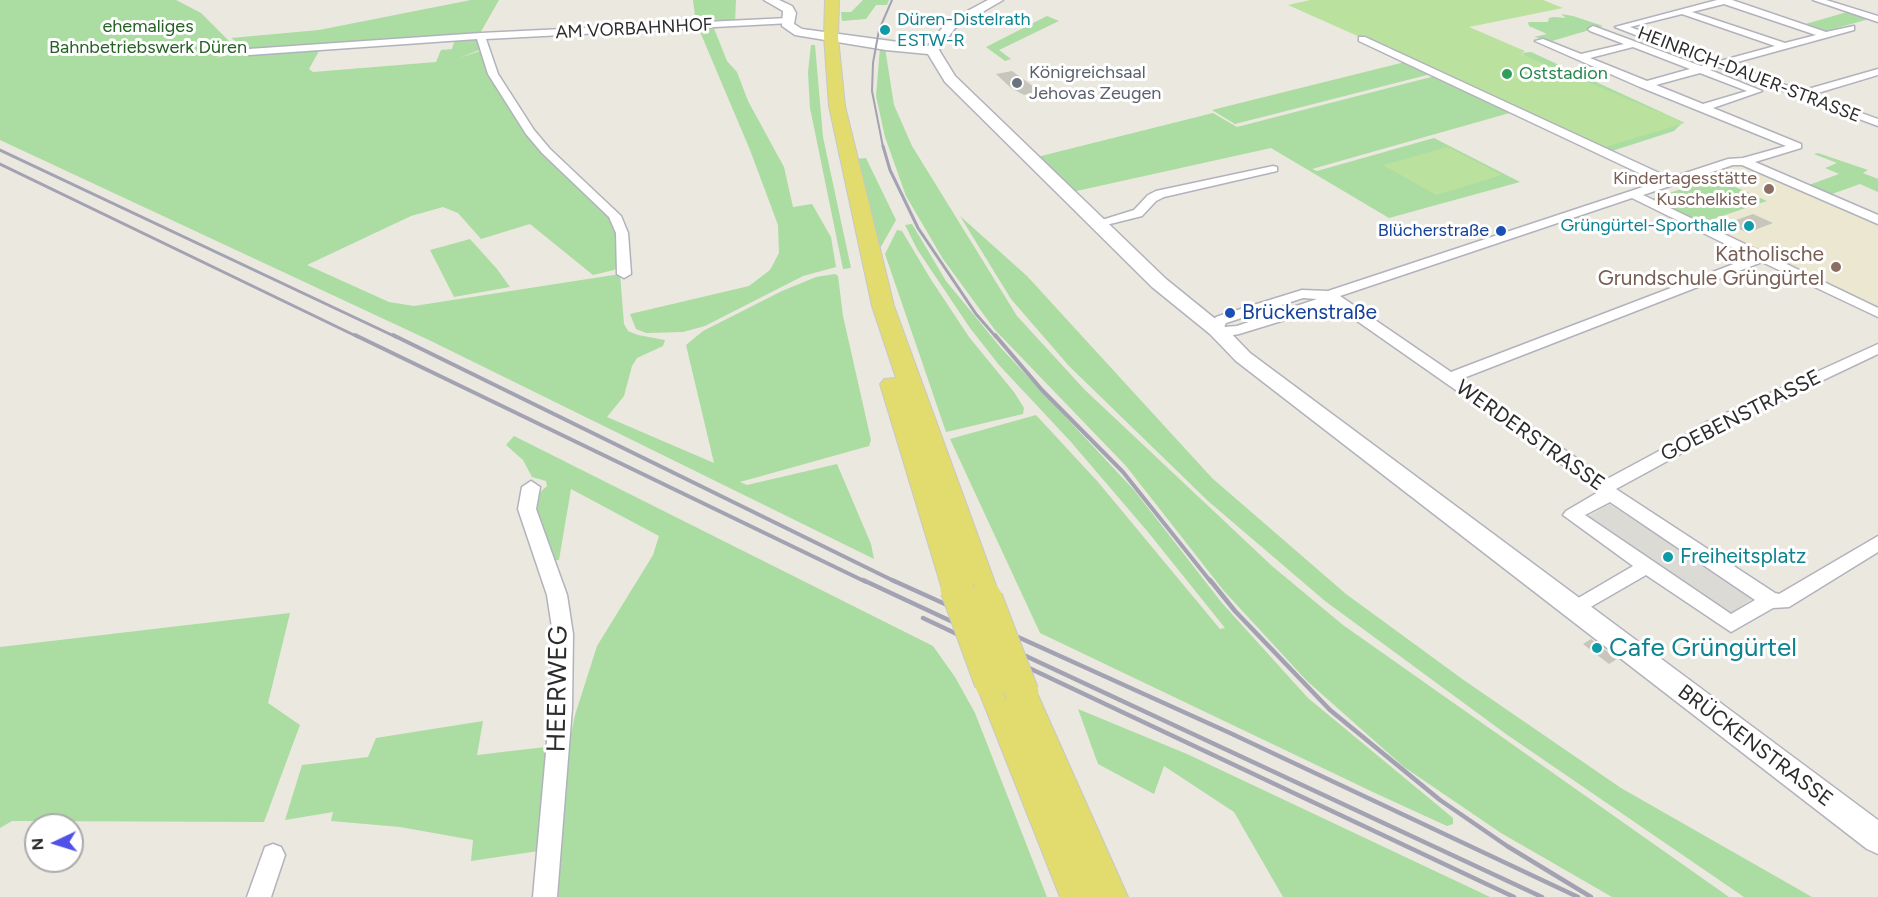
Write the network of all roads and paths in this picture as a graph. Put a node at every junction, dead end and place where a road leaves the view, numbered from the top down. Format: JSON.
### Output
{"nodes":[{"id":1,"x":770,"y":0,"type":"edge"},
{"id":2,"x":820,"y":0,"type":"edge"},
{"id":3,"x":832,"y":0,"type":"edge"},
{"id":4,"x":997,"y":0,"type":"edge"},
{"id":5,"x":1817,"y":0,"type":"edge"},
{"id":6,"x":1726,"y":1,"type":"edge"},
{"id":7,"x":1681,"y":11,"type":"junction"},
{"id":8,"x":1878,"y":19,"type":"edge"},
{"id":9,"x":788,"y":21,"type":"junction"},
{"id":10,"x":1593,"y":28,"type":"dead end"},
{"id":11,"x":1851,"y":28,"type":"dead end"},
{"id":12,"x":1826,"y":34,"type":"junction"},
{"id":13,"x":480,"y":36,"type":"junction"},
{"id":14,"x":826,"y":36,"type":"junction"},
{"id":15,"x":1362,"y":39,"type":"dead end"},
{"id":16,"x":1540,"y":41,"type":"dead end"},
{"id":17,"x":1634,"y":44,"type":"junction"},
{"id":18,"x":1784,"y":46,"type":"junction"},
{"id":19,"x":932,"y":50,"type":"junction"},
{"id":20,"x":249,"y":52,"type":"dead end"},
{"id":21,"x":1583,"y":57,"type":"junction"},
{"id":22,"x":1720,"y":64,"type":"junction"},
{"id":23,"x":1700,"y":69,"type":"junction"},
{"id":24,"x":1878,"y":72,"type":"edge"},
{"id":25,"x":1644,"y":85,"type":"junction"},
{"id":26,"x":1803,"y":94,"type":"junction"},
{"id":27,"x":1701,"y":108,"type":"junction"},
{"id":28,"x":1878,"y":123,"type":"edge"},
{"id":29,"x":1741,"y":162,"type":"junction"},
{"id":30,"x":1273,"y":169,"type":"dead end"},
{"id":31,"x":1669,"y":182,"type":"junction"},
{"id":32,"x":1632,"y":194,"type":"junction"},
{"id":33,"x":1875,"y":216,"type":"edge"},
{"id":34,"x":1098,"y":223,"type":"junction"},
{"id":35,"x":1763,"y":257,"type":"junction"},
{"id":36,"x":624,"y":274,"type":"dead end"},
{"id":37,"x":1329,"y":295,"type":"junction"},
{"id":38,"x":1878,"y":313,"type":"edge"},
{"id":39,"x":1217,"y":330,"type":"junction"},
{"id":40,"x":1878,"y":348,"type":"edge"},
{"id":41,"x":1448,"y":379,"type":"junction"},
{"id":42,"x":531,"y":487,"type":"dead end"},
{"id":43,"x":1608,"y":491,"type":"junction"},
{"id":44,"x":1878,"y":543,"type":"edge"},
{"id":45,"x":1647,"y":566,"type":"junction"},
{"id":46,"x":1770,"y":600,"type":"junction"},
{"id":47,"x":1575,"y":609,"type":"junction"},
{"id":48,"x":1006,"y":687,"type":"junction"},
{"id":49,"x":1878,"y":839,"type":"edge"},
{"id":50,"x":273,"y":855,"type":"dead end"},
{"id":51,"x":259,"y":897,"type":"edge"},
{"id":52,"x":545,"y":897,"type":"edge"},
{"id":53,"x":1079,"y":897,"type":"edge"},
{"id":54,"x":1109,"y":897,"type":"edge"}],
"edges":[{"from":1,"to":9,"type":"street"},
{"from":2,"to":14,"type":"main road"},
{"from":3,"to":14,"type":"main road"},
{"from":4,"to":19,"type":"street"},
{"from":5,"to":8,"type":"street"},
{"from":6,"to":7,"type":"street"},
{"from":6,"to":12,"type":"street"},
{"from":7,"to":18,"type":"street"},
{"from":7,"to":22,"type":"street","name":"HEINRICH-DAUER-STRASSE"},
{"from":9,"to":13,"type":"street","name":"AM VORBAHNHOF"},
{"from":9,"to":14,"type":"street"},
{"from":10,"to":17,"type":"street"},
{"from":11,"to":12,"type":"street"},
{"from":12,"to":18,"type":"street"},
{"from":13,"to":20,"type":"street","name":"AM VORBAHNHOF"},
{"from":13,"to":36,"type":"street"},
{"from":14,"to":19,"type":"street"},
{"from":14,"to":48,"type":"main road","bridge":true},
{"from":14,"to":48,"type":"main road","bridge":true},
{"from":15,"to":31,"type":"street"},
{"from":16,"to":21,"type":"street"},
{"from":17,"to":21,"type":"street"},
{"from":17,"to":23,"type":"street"},
{"from":18,"to":22,"type":"street"},
{"from":19,"to":34,"type":"street","name":"BRÜCKENSTRASSE"},
{"from":21,"to":25,"type":"street"},
{"from":22,"to":23,"type":"street"},
{"from":22,"to":26,"type":"street","name":"HEINRICH-DAUER-STRASSE"},
{"from":23,"to":25,"type":"street"},
{"from":23,"to":27,"type":"street"},
{"from":24,"to":26,"type":"street"},
{"from":25,"to":27,"type":"street"},
{"from":26,"to":28,"type":"street","name":"HEINRICH-DAUER-STRASSE"},
{"from":27,"to":29,"type":"street"},
{"from":29,"to":31,"type":"street"},
{"from":29,"to":33,"type":"street"},
{"from":30,"to":34,"type":"street"},
{"from":31,"to":32,"type":"street"},
{"from":32,"to":35,"type":"street"},
{"from":32,"to":37,"type":"street"},
{"from":34,"to":39,"type":"street","name":"BRÜCKENSTRASSE"},
{"from":35,"to":38,"type":"street"},
{"from":35,"to":41,"type":"street","name":"WERDERSTRASSE"},
{"from":37,"to":39,"type":"street"},
{"from":37,"to":41,"type":"street","name":"WERDERSTRASSE"},
{"from":39,"to":47,"type":"street","name":"BRÜCKENSTRASSE"},
{"from":40,"to":43,"type":"street","name":"GOEBENSTRASSE"},
{"from":41,"to":43,"type":"street","name":"WERDERSTRASSE"},
{"from":42,"to":52,"type":"street","name":"HEERWEG"},
{"from":43,"to":45,"type":"street"},
{"from":43,"to":46,"type":"street"},
{"from":44,"to":46,"type":"street"},
{"from":45,"to":46,"type":"street"},
{"from":45,"to":47,"type":"street"},
{"from":47,"to":49,"type":"street","name":"BRÜCKENSTRASSE"},
{"from":48,"to":53,"type":"main road"},
{"from":48,"to":54,"type":"main road"},
{"from":50,"to":51,"type":"street"}]}
